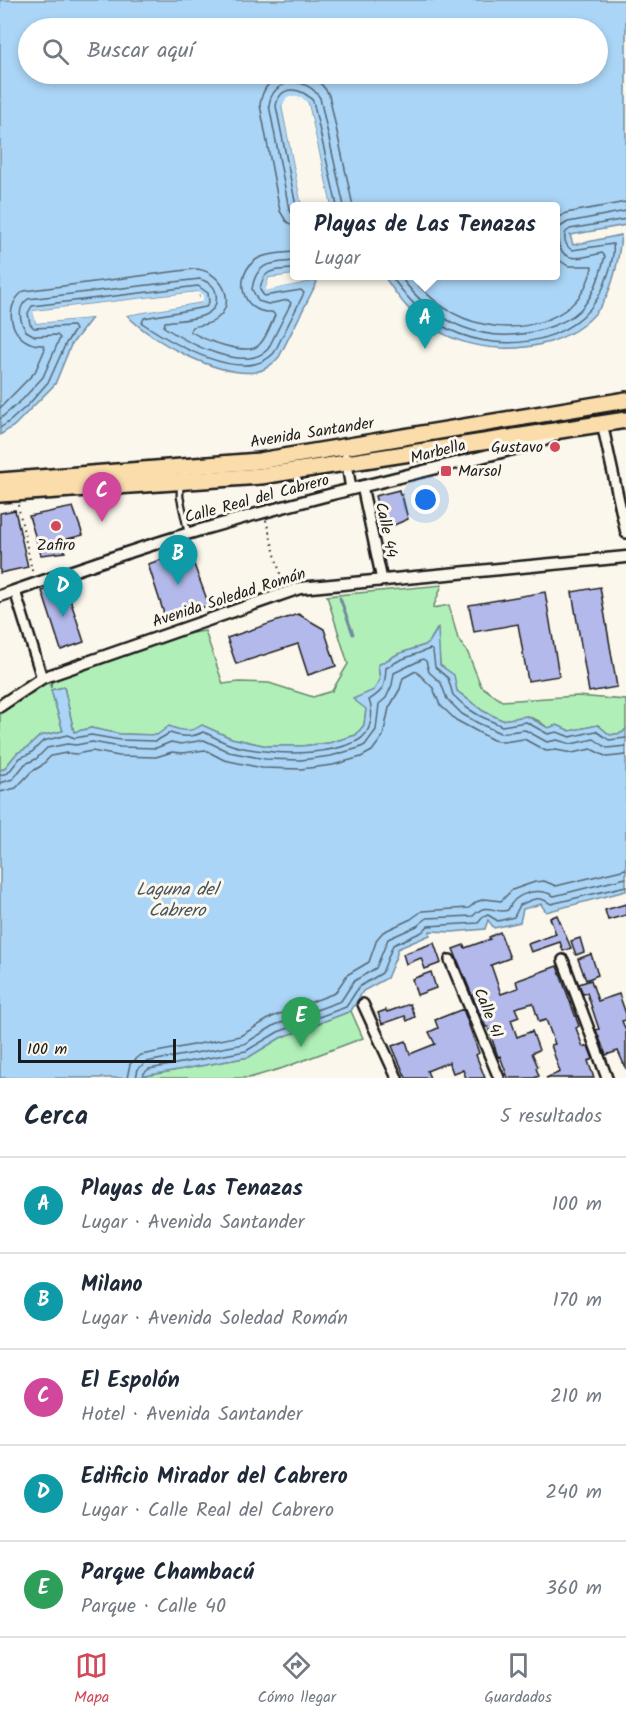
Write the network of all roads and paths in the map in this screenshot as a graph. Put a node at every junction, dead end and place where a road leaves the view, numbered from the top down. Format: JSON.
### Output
{"nodes":[{"id":1,"x":626,"y":400,"type":"edge"},
{"id":2,"x":626,"y":420,"type":"edge"},
{"id":3,"x":602,"y":423,"type":"junction"},
{"id":4,"x":567,"y":430,"type":"junction"},
{"id":5,"x":345,"y":447,"type":"junction"},
{"id":6,"x":347,"y":464,"type":"junction"},
{"id":7,"x":0,"y":481,"type":"edge"},
{"id":8,"x":180,"y":482,"type":"junction"},
{"id":9,"x":356,"y":488,"type":"junction"},
{"id":10,"x":8,"y":494,"type":"edge"},
{"id":11,"x":264,"y":512,"type":"junction"},
{"id":12,"x":188,"y":533,"type":"junction"},
{"id":13,"x":626,"y":533,"type":"edge"},
{"id":14,"x":626,"y":557,"type":"edge"},
{"id":15,"x":382,"y":580,"type":"junction"},
{"id":16,"x":34,"y":583,"type":"junction"},
{"id":17,"x":15,"y":591,"type":"junction"},
{"id":18,"x":285,"y":592,"type":"junction"},
{"id":19,"x":0,"y":596,"type":"edge"},
{"id":20,"x":42,"y":678,"type":"junction"},
{"id":21,"x":0,"y":706,"type":"edge"},
{"id":22,"x":450,"y":960,"type":"dead end"},
{"id":23,"x":563,"y":960,"type":"dead end"},
{"id":24,"x":363,"y":1004,"type":"dead end"},
{"id":25,"x":397,"y":1078,"type":"edge"},
{"id":26,"x":499,"y":1078,"type":"edge"},
{"id":27,"x":607,"y":1078,"type":"edge"}],
"edges":[{"from":1,"to":5,"type":"highway","name":"Avenida Santander"},
{"from":2,"to":3,"type":"highway","name":"Avenida Santander"},
{"from":3,"to":4,"type":"highway","name":"Avenida Santander"},
{"from":3,"to":13,"type":"street"},
{"from":4,"to":6,"type":"highway","name":"Avenida Santander"},
{"from":4,"to":9,"type":"street","name":"Marbella"},
{"from":5,"to":6,"type":"street","name":"Calle 44"},
{"from":5,"to":7,"type":"highway","name":"Avenida Santander"},
{"from":6,"to":8,"type":"highway","name":"Avenida Santander"},
{"from":6,"to":9,"type":"street","name":"Calle 44"},
{"from":8,"to":10,"type":"highway","name":"Avenida Santander"},
{"from":8,"to":12,"type":"lane"},
{"from":9,"to":11,"type":"street","name":"Calle Real del Cabrero"},
{"from":9,"to":15,"type":"street","name":"Calle 44"},
{"from":10,"to":16,"type":"path"},
{"from":11,"to":12,"type":"street","name":"Calle Real del Cabrero"},
{"from":11,"to":18,"type":"path"},
{"from":12,"to":16,"type":"street","name":"Calle Real del Cabrero"},
{"from":14,"to":15,"type":"street","name":"Avenida Soledad Román"},
{"from":15,"to":18,"type":"street","name":"Avenida Soledad Román"},
{"from":16,"to":17,"type":"street","name":"Calle Real del Cabrero"},
{"from":17,"to":19,"type":"street","name":"Calle Real del Cabrero"},
{"from":17,"to":20,"type":"street"},
{"from":18,"to":20,"type":"street","name":"Avenida Soledad Román"},
{"from":20,"to":21,"type":"street","name":"Avenida Soledad Román"},
{"from":22,"to":26,"type":"street","name":"Calle 41"},
{"from":23,"to":27,"type":"street"},
{"from":24,"to":25,"type":"street"}]}
